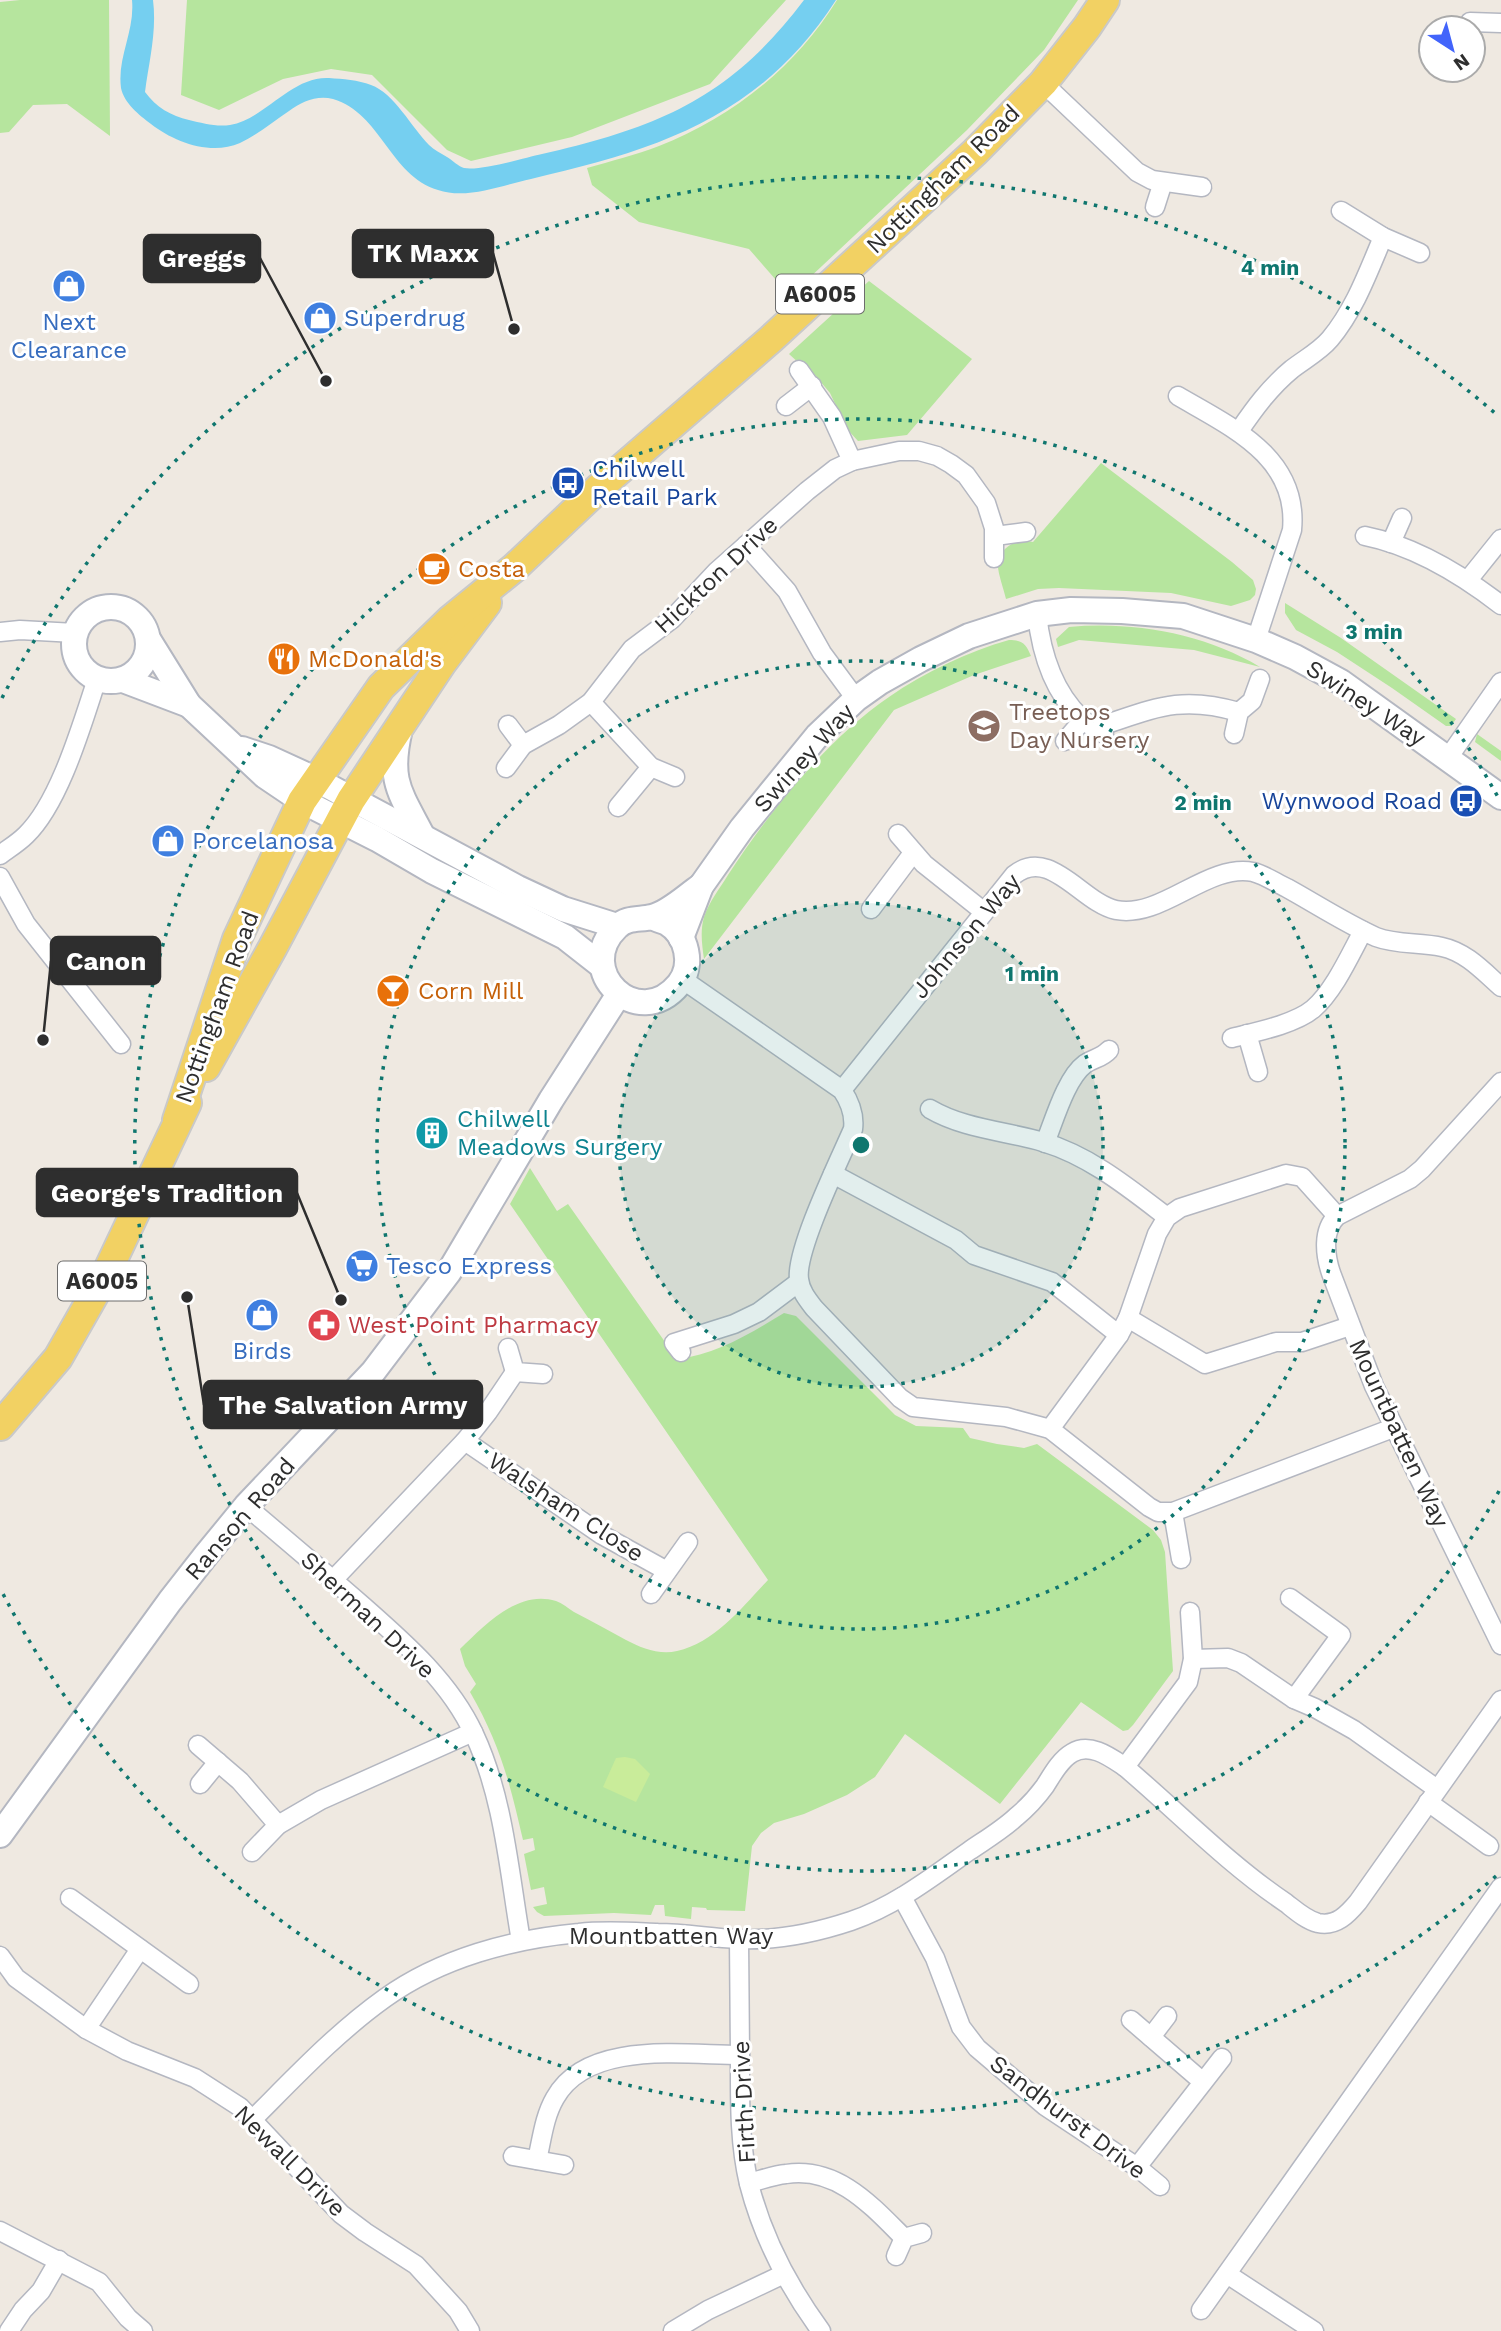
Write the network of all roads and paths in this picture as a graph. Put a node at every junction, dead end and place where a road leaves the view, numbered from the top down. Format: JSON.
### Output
{"nodes":[{"id":1,"x":1105,"y":0,"type":"edge"},
{"id":2,"x":1042,"y":83,"type":"junction"},
{"id":3,"x":1163,"y":182,"type":"junction"},
{"id":4,"x":1202,"y":187,"type":"dead end"},
{"id":5,"x":1155,"y":207,"type":"dead end"},
{"id":6,"x":1341,"y":211,"type":"dead end"},
{"id":7,"x":1383,"y":237,"type":"junction"},
{"id":8,"x":1420,"y":253,"type":"dead end"},
{"id":9,"x":799,"y":370,"type":"dead end"},
{"id":10,"x":812,"y":386,"type":"junction"},
{"id":11,"x":1178,"y":396,"type":"dead end"},
{"id":12,"x":786,"y":406,"type":"dead end"},
{"id":13,"x":1238,"y":431,"type":"junction"},
{"id":14,"x":852,"y":461,"type":"junction"},
{"id":15,"x":1402,"y":518,"type":"dead end"},
{"id":16,"x":1026,"y":532,"type":"dead end"},
{"id":17,"x":995,"y":536,"type":"junction"},
{"id":18,"x":1366,"y":536,"type":"dead end"},
{"id":19,"x":1501,"y":539,"type":"edge"},
{"id":20,"x":1391,"y":543,"type":"junction"},
{"id":21,"x":746,"y":545,"type":"junction"},
{"id":22,"x":994,"y":558,"type":"dead end"},
{"id":23,"x":514,"y":568,"type":"junction"},
{"id":24,"x":1468,"y":580,"type":"junction"},
{"id":25,"x":1501,"y":605,"type":"edge"},
{"id":26,"x":1037,"y":614,"type":"junction"},
{"id":27,"x":0,"y":632,"type":"edge"},
{"id":28,"x":75,"y":633,"type":"junction"},
{"id":29,"x":148,"y":639,"type":"junction"},
{"id":30,"x":1256,"y":640,"type":"junction"},
{"id":31,"x":97,"y":679,"type":"junction"},
{"id":32,"x":123,"y":680,"type":"junction"},
{"id":33,"x":1260,"y":680,"type":"dead end"},
{"id":34,"x":1501,"y":682,"type":"edge"},
{"id":35,"x":856,"y":699,"type":"junction"},
{"id":36,"x":591,"y":702,"type":"junction"},
{"id":37,"x":189,"y":705,"type":"junction"},
{"id":38,"x":1238,"y":712,"type":"junction"},
{"id":39,"x":401,"y":725,"type":"junction"},
{"id":40,"x":508,"y":725,"type":"dead end"},
{"id":41,"x":1093,"y":727,"type":"junction"},
{"id":42,"x":1234,"y":734,"type":"dead end"},
{"id":43,"x":1065,"y":741,"type":"dead end"},
{"id":44,"x":523,"y":745,"type":"junction"},
{"id":45,"x":1448,"y":758,"type":"junction"},
{"id":46,"x":651,"y":767,"type":"junction"},
{"id":47,"x":506,"y":768,"type":"dead end"},
{"id":48,"x":675,"y":778,"type":"dead end"},
{"id":49,"x":309,"y":790,"type":"junction"},
{"id":50,"x":1501,"y":797,"type":"edge"},
{"id":51,"x":618,"y":807,"type":"dead end"},
{"id":52,"x":345,"y":810,"type":"junction"},
{"id":53,"x":898,"y":834,"type":"dead end"},
{"id":54,"x":422,"y":835,"type":"junction"},
{"id":55,"x":913,"y":853,"type":"junction"},
{"id":56,"x":0,"y":855,"type":"edge"},
{"id":57,"x":0,"y":877,"type":"edge"},
{"id":58,"x":701,"y":886,"type":"junction"},
{"id":59,"x":871,"y":909,"type":"dead end"},
{"id":60,"x":983,"y":911,"type":"junction"},
{"id":61,"x":652,"y":917,"type":"junction"},
{"id":62,"x":617,"y":926,"type":"junction"},
{"id":63,"x":1363,"y":931,"type":"junction"},
{"id":64,"x":681,"y":938,"type":"junction"},
{"id":65,"x":602,"y":966,"type":"junction"},
{"id":66,"x":682,"y":979,"type":"junction"},
{"id":67,"x":1501,"y":987,"type":"edge"},
{"id":68,"x":619,"y":995,"type":"junction"},
{"id":69,"x":121,"y":1044,"type":"dead end"},
{"id":70,"x":1109,"y":1050,"type":"dead end"},
{"id":71,"x":1258,"y":1072,"type":"dead end"},
{"id":72,"x":1501,"y":1082,"type":"edge"},
{"id":73,"x":842,"y":1090,"type":"junction"},
{"id":74,"x":1495,"y":1103,"type":"edge"},
{"id":75,"x":930,"y":1109,"type":"dead end"},
{"id":76,"x":177,"y":1120,"type":"junction"},
{"id":77,"x":1045,"y":1143,"type":"junction"},
{"id":78,"x":833,"y":1174,"type":"junction"},
{"id":79,"x":1337,"y":1216,"type":"junction"},
{"id":80,"x":1167,"y":1217,"type":"junction"},
{"id":81,"x":799,"y":1282,"type":"junction"},
{"id":82,"x":1128,"y":1318,"type":"junction"},
{"id":83,"x":1350,"y":1326,"type":"junction"},
{"id":84,"x":1119,"y":1335,"type":"junction"},
{"id":85,"x":508,"y":1348,"type":"dead end"},
{"id":86,"x":681,"y":1352,"type":"dead end"},
{"id":87,"x":515,"y":1371,"type":"junction"},
{"id":88,"x":543,"y":1374,"type":"dead end"},
{"id":89,"x":0,"y":1426,"type":"edge"},
{"id":90,"x":1393,"y":1428,"type":"junction"},
{"id":91,"x":1050,"y":1429,"type":"junction"},
{"id":92,"x":466,"y":1441,"type":"junction"},
{"id":93,"x":246,"y":1506,"type":"junction"},
{"id":94,"x":1173,"y":1512,"type":"junction"},
{"id":95,"x":688,"y":1542,"type":"dead end"},
{"id":96,"x":1181,"y":1559,"type":"dead end"},
{"id":97,"x":667,"y":1571,"type":"junction"},
{"id":98,"x":334,"y":1580,"type":"junction"},
{"id":99,"x":651,"y":1594,"type":"dead end"},
{"id":100,"x":1290,"y":1598,"type":"dead end"},
{"id":101,"x":1190,"y":1612,"type":"dead end"},
{"id":102,"x":1501,"y":1645,"type":"edge"},
{"id":103,"x":1193,"y":1658,"type":"junction"},
{"id":104,"x":1294,"y":1699,"type":"junction"},
{"id":105,"x":1501,"y":1700,"type":"edge"},
{"id":106,"x":473,"y":1732,"type":"junction"},
{"id":107,"x":198,"y":1745,"type":"dead end"},
{"id":108,"x":218,"y":1762,"type":"junction"},
{"id":109,"x":1125,"y":1767,"type":"junction"},
{"id":110,"x":200,"y":1784,"type":"dead end"},
{"id":111,"x":1433,"y":1795,"type":"junction"},
{"id":112,"x":278,"y":1825,"type":"junction"},
{"id":113,"x":0,"y":1835,"type":"edge"},
{"id":114,"x":1489,"y":1846,"type":"dead end"},
{"id":115,"x":252,"y":1852,"type":"dead end"},
{"id":116,"x":1501,"y":1887,"type":"edge"},
{"id":117,"x":902,"y":1897,"type":"junction"},
{"id":118,"x":70,"y":1898,"type":"dead end"},
{"id":119,"x":739,"y":1939,"type":"junction"},
{"id":120,"x":521,"y":1941,"type":"junction"},
{"id":121,"x":140,"y":1949,"type":"junction"},
{"id":122,"x":0,"y":1956,"type":"edge"},
{"id":123,"x":8,"y":1975,"type":"edge"},
{"id":124,"x":189,"y":1984,"type":"dead end"},
{"id":125,"x":1167,"y":2016,"type":"dead end"},
{"id":126,"x":1131,"y":2020,"type":"dead end"},
{"id":127,"x":86,"y":2029,"type":"junction"},
{"id":128,"x":1151,"y":2037,"type":"junction"},
{"id":129,"x":740,"y":2055,"type":"junction"},
{"id":130,"x":1222,"y":2058,"type":"dead end"},
{"id":131,"x":1203,"y":2082,"type":"junction"},
{"id":132,"x":253,"y":2119,"type":"junction"},
{"id":133,"x":513,"y":2156,"type":"dead end"},
{"id":134,"x":537,"y":2160,"type":"junction"},
{"id":135,"x":564,"y":2165,"type":"dead end"},
{"id":136,"x":1137,"y":2167,"type":"junction"},
{"id":137,"x":749,"y":2183,"type":"junction"},
{"id":138,"x":1160,"y":2186,"type":"dead end"},
{"id":139,"x":0,"y":2231,"type":"edge"},
{"id":140,"x":922,"y":2233,"type":"dead end"},
{"id":141,"x":904,"y":2238,"type":"junction"},
{"id":142,"x":896,"y":2256,"type":"dead end"},
{"id":143,"x":59,"y":2260,"type":"junction"},
{"id":144,"x":784,"y":2274,"type":"junction"},
{"id":145,"x":1227,"y":2274,"type":"junction"},
{"id":146,"x":1201,"y":2309,"type":"dead end"},
{"id":147,"x":9,"y":2331,"type":"edge"},
{"id":148,"x":143,"y":2331,"type":"edge"},
{"id":149,"x":470,"y":2331,"type":"edge"},
{"id":150,"x":673,"y":2331,"type":"edge"},
{"id":151,"x":821,"y":2331,"type":"edge"},
{"id":152,"x":1314,"y":2331,"type":"edge"}],
"edges":[{"from":1,"to":2,"type":"main road","name":"Nottingham Road","number":"A6005"},
{"from":2,"to":3,"type":"street"},
{"from":2,"to":23,"type":"main road","name":"Nottingham Road","number":"A6005"},
{"from":3,"to":4,"type":"street"},
{"from":3,"to":5,"type":"street"},
{"from":6,"to":7,"type":"street"},
{"from":7,"to":8,"type":"street"},
{"from":7,"to":13,"type":"street"},
{"from":9,"to":10,"type":"street"},
{"from":10,"to":12,"type":"street"},
{"from":10,"to":14,"type":"street"},
{"from":11,"to":13,"type":"street"},
{"from":13,"to":30,"type":"street"},
{"from":14,"to":17,"type":"street","name":"Hickton Drive"},
{"from":14,"to":21,"type":"street","name":"Hickton Drive"},
{"from":15,"to":20,"type":"street"},
{"from":16,"to":17,"type":"street"},
{"from":17,"to":22,"type":"street","name":"Hickton Drive"},
{"from":18,"to":20,"type":"street"},
{"from":19,"to":24,"type":"street"},
{"from":20,"to":24,"type":"street"},
{"from":21,"to":35,"type":"street"},
{"from":21,"to":36,"type":"street","name":"Hickton Drive"},
{"from":23,"to":39,"type":"main road","name":"Nottingham Road","number":"A6005"},
{"from":23,"to":49,"type":"main road","name":"Nottingham Road","number":"A6005"},
{"from":24,"to":25,"type":"street"},
{"from":26,"to":30,"type":"street","name":"Swiney Way"},
{"from":26,"to":35,"type":"street","name":"Swiney Way"},
{"from":26,"to":41,"type":"street"},
{"from":27,"to":28,"type":"street"},
{"from":28,"to":29,"type":"street"},
{"from":28,"to":31,"type":"street"},
{"from":29,"to":32,"type":"street"},
{"from":29,"to":37,"type":"street"},
{"from":30,"to":45,"type":"street","name":"Swiney Way"},
{"from":31,"to":32,"type":"street"},
{"from":31,"to":56,"type":"street"},
{"from":32,"to":37,"type":"street"},
{"from":33,"to":38,"type":"street"},
{"from":34,"to":45,"type":"street"},
{"from":35,"to":58,"type":"street","name":"Swiney Way"},
{"from":36,"to":44,"type":"street","name":"Hickton Drive"},
{"from":36,"to":46,"type":"street"},
{"from":37,"to":49,"type":"street"},
{"from":38,"to":41,"type":"street"},
{"from":38,"to":42,"type":"street"},
{"from":39,"to":52,"type":"main road","name":"Nottingham Road","number":"A6005"},
{"from":39,"to":54,"type":"street"},
{"from":40,"to":44,"type":"street"},
{"from":41,"to":43,"type":"street"},
{"from":44,"to":47,"type":"street","name":"Hickton Drive"},
{"from":45,"to":50,"type":"street","name":"Swiney Way"},
{"from":46,"to":48,"type":"street"},
{"from":46,"to":51,"type":"street"},
{"from":49,"to":52,"type":"street"},
{"from":49,"to":76,"type":"main road","name":"Nottingham Road","number":"A6005"},
{"from":52,"to":54,"type":"street"},
{"from":52,"to":65,"type":"street"},
{"from":52,"to":76,"type":"main road","name":"Nottingham Road","number":"A6005"},
{"from":53,"to":55,"type":"street"},
{"from":54,"to":62,"type":"street"},
{"from":55,"to":59,"type":"street"},
{"from":55,"to":60,"type":"street"},
{"from":57,"to":69,"type":"street"},
{"from":58,"to":61,"type":"street","name":"Swiney Way"},
{"from":58,"to":64,"type":"street","name":"Swiney Way"},
{"from":60,"to":63,"type":"street","name":"Johnson Way"},
{"from":60,"to":73,"type":"street","name":"Johnson Way"},
{"from":61,"to":62,"type":"street","name":"Swiney Way"},
{"from":61,"to":64,"type":"street"},
{"from":62,"to":65,"type":"street"},
{"from":63,"to":67,"type":"street","name":"Johnson Way"},
{"from":63,"to":71,"type":"street"},
{"from":64,"to":66,"type":"street","name":"Swiney Way"},
{"from":65,"to":68,"type":"street"},
{"from":66,"to":68,"type":"street"},
{"from":66,"to":73,"type":"street"},
{"from":68,"to":93,"type":"street","name":"Ranson Road"},
{"from":70,"to":77,"type":"street"},
{"from":72,"to":74,"type":"street"},
{"from":73,"to":78,"type":"street"},
{"from":74,"to":79,"type":"street"},
{"from":75,"to":77,"type":"street"},
{"from":76,"to":89,"type":"main road","name":"Nottingham Road","number":"A6005"},
{"from":77,"to":80,"type":"street"},
{"from":78,"to":81,"type":"street"},
{"from":78,"to":84,"type":"street"},
{"from":79,"to":80,"type":"street"},
{"from":79,"to":83,"type":"street","name":"Mountbatten Way"},
{"from":80,"to":82,"type":"street"},
{"from":81,"to":86,"type":"street"},
{"from":81,"to":91,"type":"street"},
{"from":82,"to":83,"type":"street"},
{"from":82,"to":84,"type":"street"},
{"from":83,"to":90,"type":"street","name":"Mountbatten Way"},
{"from":84,"to":91,"type":"street"},
{"from":85,"to":87,"type":"street"},
{"from":87,"to":88,"type":"street"},
{"from":87,"to":92,"type":"street"},
{"from":90,"to":94,"type":"street"},
{"from":90,"to":102,"type":"street","name":"Mountbatten Way"},
{"from":91,"to":94,"type":"street"},
{"from":92,"to":97,"type":"street","name":"Walsham Close"},
{"from":92,"to":98,"type":"street"},
{"from":93,"to":98,"type":"street","name":"Sherman Drive"},
{"from":93,"to":113,"type":"street","name":"Ranson Road"},
{"from":94,"to":96,"type":"street"},
{"from":95,"to":97,"type":"street","name":"Walsham Close"},
{"from":97,"to":99,"type":"street","name":"Walsham Close"},
{"from":98,"to":106,"type":"street","name":"Sherman Drive"},
{"from":100,"to":104,"type":"street"},
{"from":101,"to":103,"type":"street"},
{"from":103,"to":104,"type":"street"},
{"from":103,"to":109,"type":"street"},
{"from":104,"to":111,"type":"street"},
{"from":105,"to":111,"type":"street","name":"Mountbatten Way"},
{"from":106,"to":112,"type":"street"},
{"from":106,"to":120,"type":"street","name":"Sherman Drive"},
{"from":107,"to":108,"type":"street"},
{"from":108,"to":110,"type":"street"},
{"from":108,"to":112,"type":"street"},
{"from":109,"to":111,"type":"street","name":"Mountbatten Way"},
{"from":109,"to":117,"type":"street","name":"Mountbatten Way"},
{"from":111,"to":114,"type":"street"},
{"from":112,"to":115,"type":"street"},
{"from":116,"to":145,"type":"street"},
{"from":117,"to":119,"type":"street","name":"Mountbatten Way"},
{"from":117,"to":136,"type":"street","name":"Sandhurst Drive"},
{"from":118,"to":121,"type":"street"},
{"from":119,"to":120,"type":"street","name":"Mountbatten Way"},
{"from":119,"to":129,"type":"street","name":"Firth Drive"},
{"from":120,"to":132,"type":"street","name":"Mountbatten Way"},
{"from":121,"to":124,"type":"street"},
{"from":121,"to":127,"type":"street"},
{"from":122,"to":123,"type":"street","name":"Newall Drive"},
{"from":123,"to":127,"type":"street","name":"Newall Drive"},
{"from":125,"to":128,"type":"street"},
{"from":126,"to":128,"type":"street"},
{"from":127,"to":132,"type":"street","name":"Newall Drive"},
{"from":128,"to":131,"type":"street"},
{"from":129,"to":134,"type":"street"},
{"from":129,"to":137,"type":"street","name":"Firth Drive"},
{"from":130,"to":131,"type":"street"},
{"from":131,"to":136,"type":"street"},
{"from":132,"to":149,"type":"street","name":"Newall Drive"},
{"from":133,"to":134,"type":"street"},
{"from":134,"to":135,"type":"street"},
{"from":136,"to":138,"type":"street","name":"Sandhurst Drive"},
{"from":137,"to":141,"type":"street"},
{"from":137,"to":144,"type":"street","name":"Firth Drive"},
{"from":139,"to":143,"type":"street"},
{"from":140,"to":141,"type":"street"},
{"from":141,"to":142,"type":"street"},
{"from":143,"to":147,"type":"street"},
{"from":143,"to":148,"type":"street"},
{"from":144,"to":150,"type":"street"},
{"from":144,"to":151,"type":"street","name":"Firth Drive"},
{"from":145,"to":146,"type":"street"},
{"from":145,"to":152,"type":"street"}]}
